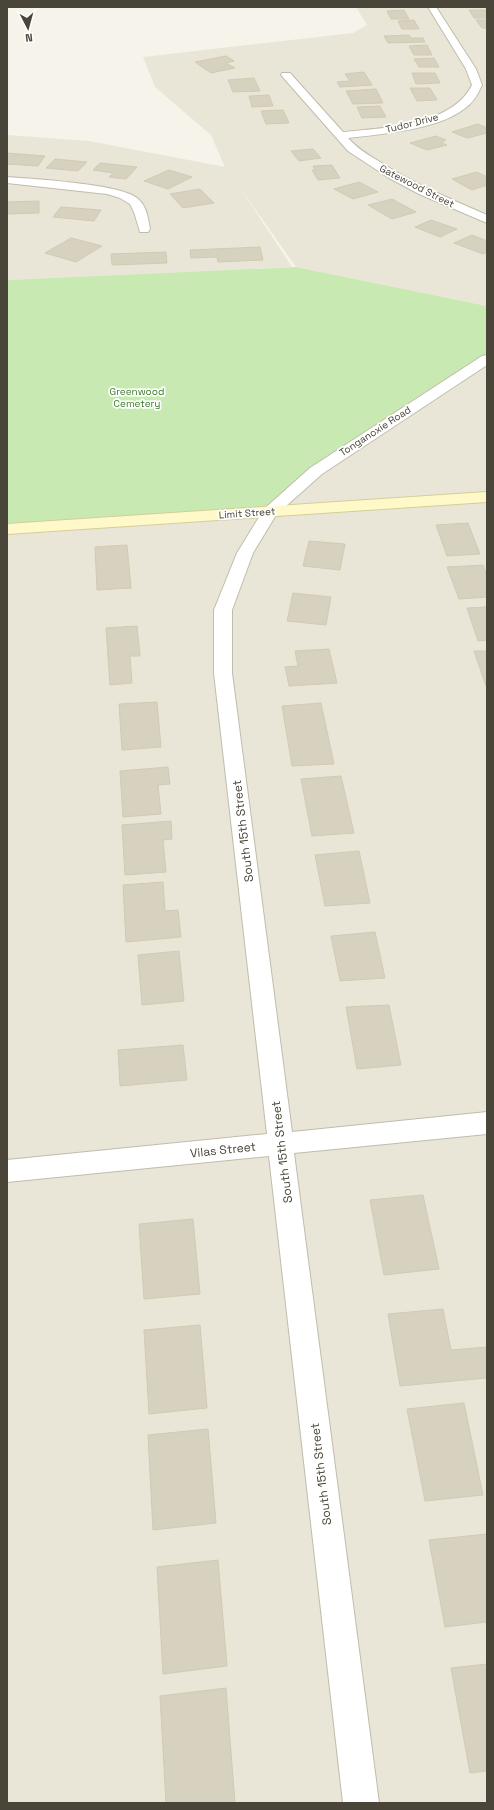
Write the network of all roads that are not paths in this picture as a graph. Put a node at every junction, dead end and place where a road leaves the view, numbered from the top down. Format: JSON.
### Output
{"nodes":[{"id":1,"x":432,"y":7,"type":"edge"},
{"id":2,"x":286,"y":75,"type":"dead end"},
{"id":3,"x":340,"y":136,"type":"junction"},
{"id":4,"x":7,"y":180,"type":"edge"},
{"id":5,"x":487,"y":219,"type":"edge"},
{"id":6,"x":144,"y":229,"type":"dead end"},
{"id":7,"x":487,"y":360,"type":"edge"},
{"id":8,"x":487,"y":498,"type":"edge"},
{"id":9,"x":270,"y":512,"type":"junction"},
{"id":10,"x":7,"y":530,"type":"edge"},
{"id":11,"x":487,"y":1123,"type":"edge"},
{"id":12,"x":281,"y":1144,"type":"junction"},
{"id":13,"x":7,"y":1171,"type":"edge"},
{"id":14,"x":361,"y":1803,"type":"edge"}],
"edges":[{"from":1,"to":3,"type":"street","name":"Tudor Drive"},
{"from":2,"to":3,"type":"street","name":"Gatewood Street"},
{"from":3,"to":5,"type":"street","name":"Gatewood Street"},
{"from":4,"to":6,"type":"street"},
{"from":7,"to":9,"type":"street","name":"Tonganoxie Road"},
{"from":8,"to":9,"type":"street","name":"Limit Street"},
{"from":9,"to":10,"type":"street","name":"Limit Street"},
{"from":9,"to":12,"type":"street","name":"South 15th Street"},
{"from":11,"to":12,"type":"street","name":"Vilas Street"},
{"from":12,"to":13,"type":"street","name":"Vilas Street"},
{"from":12,"to":14,"type":"street","name":"South 15th Street"}]}
